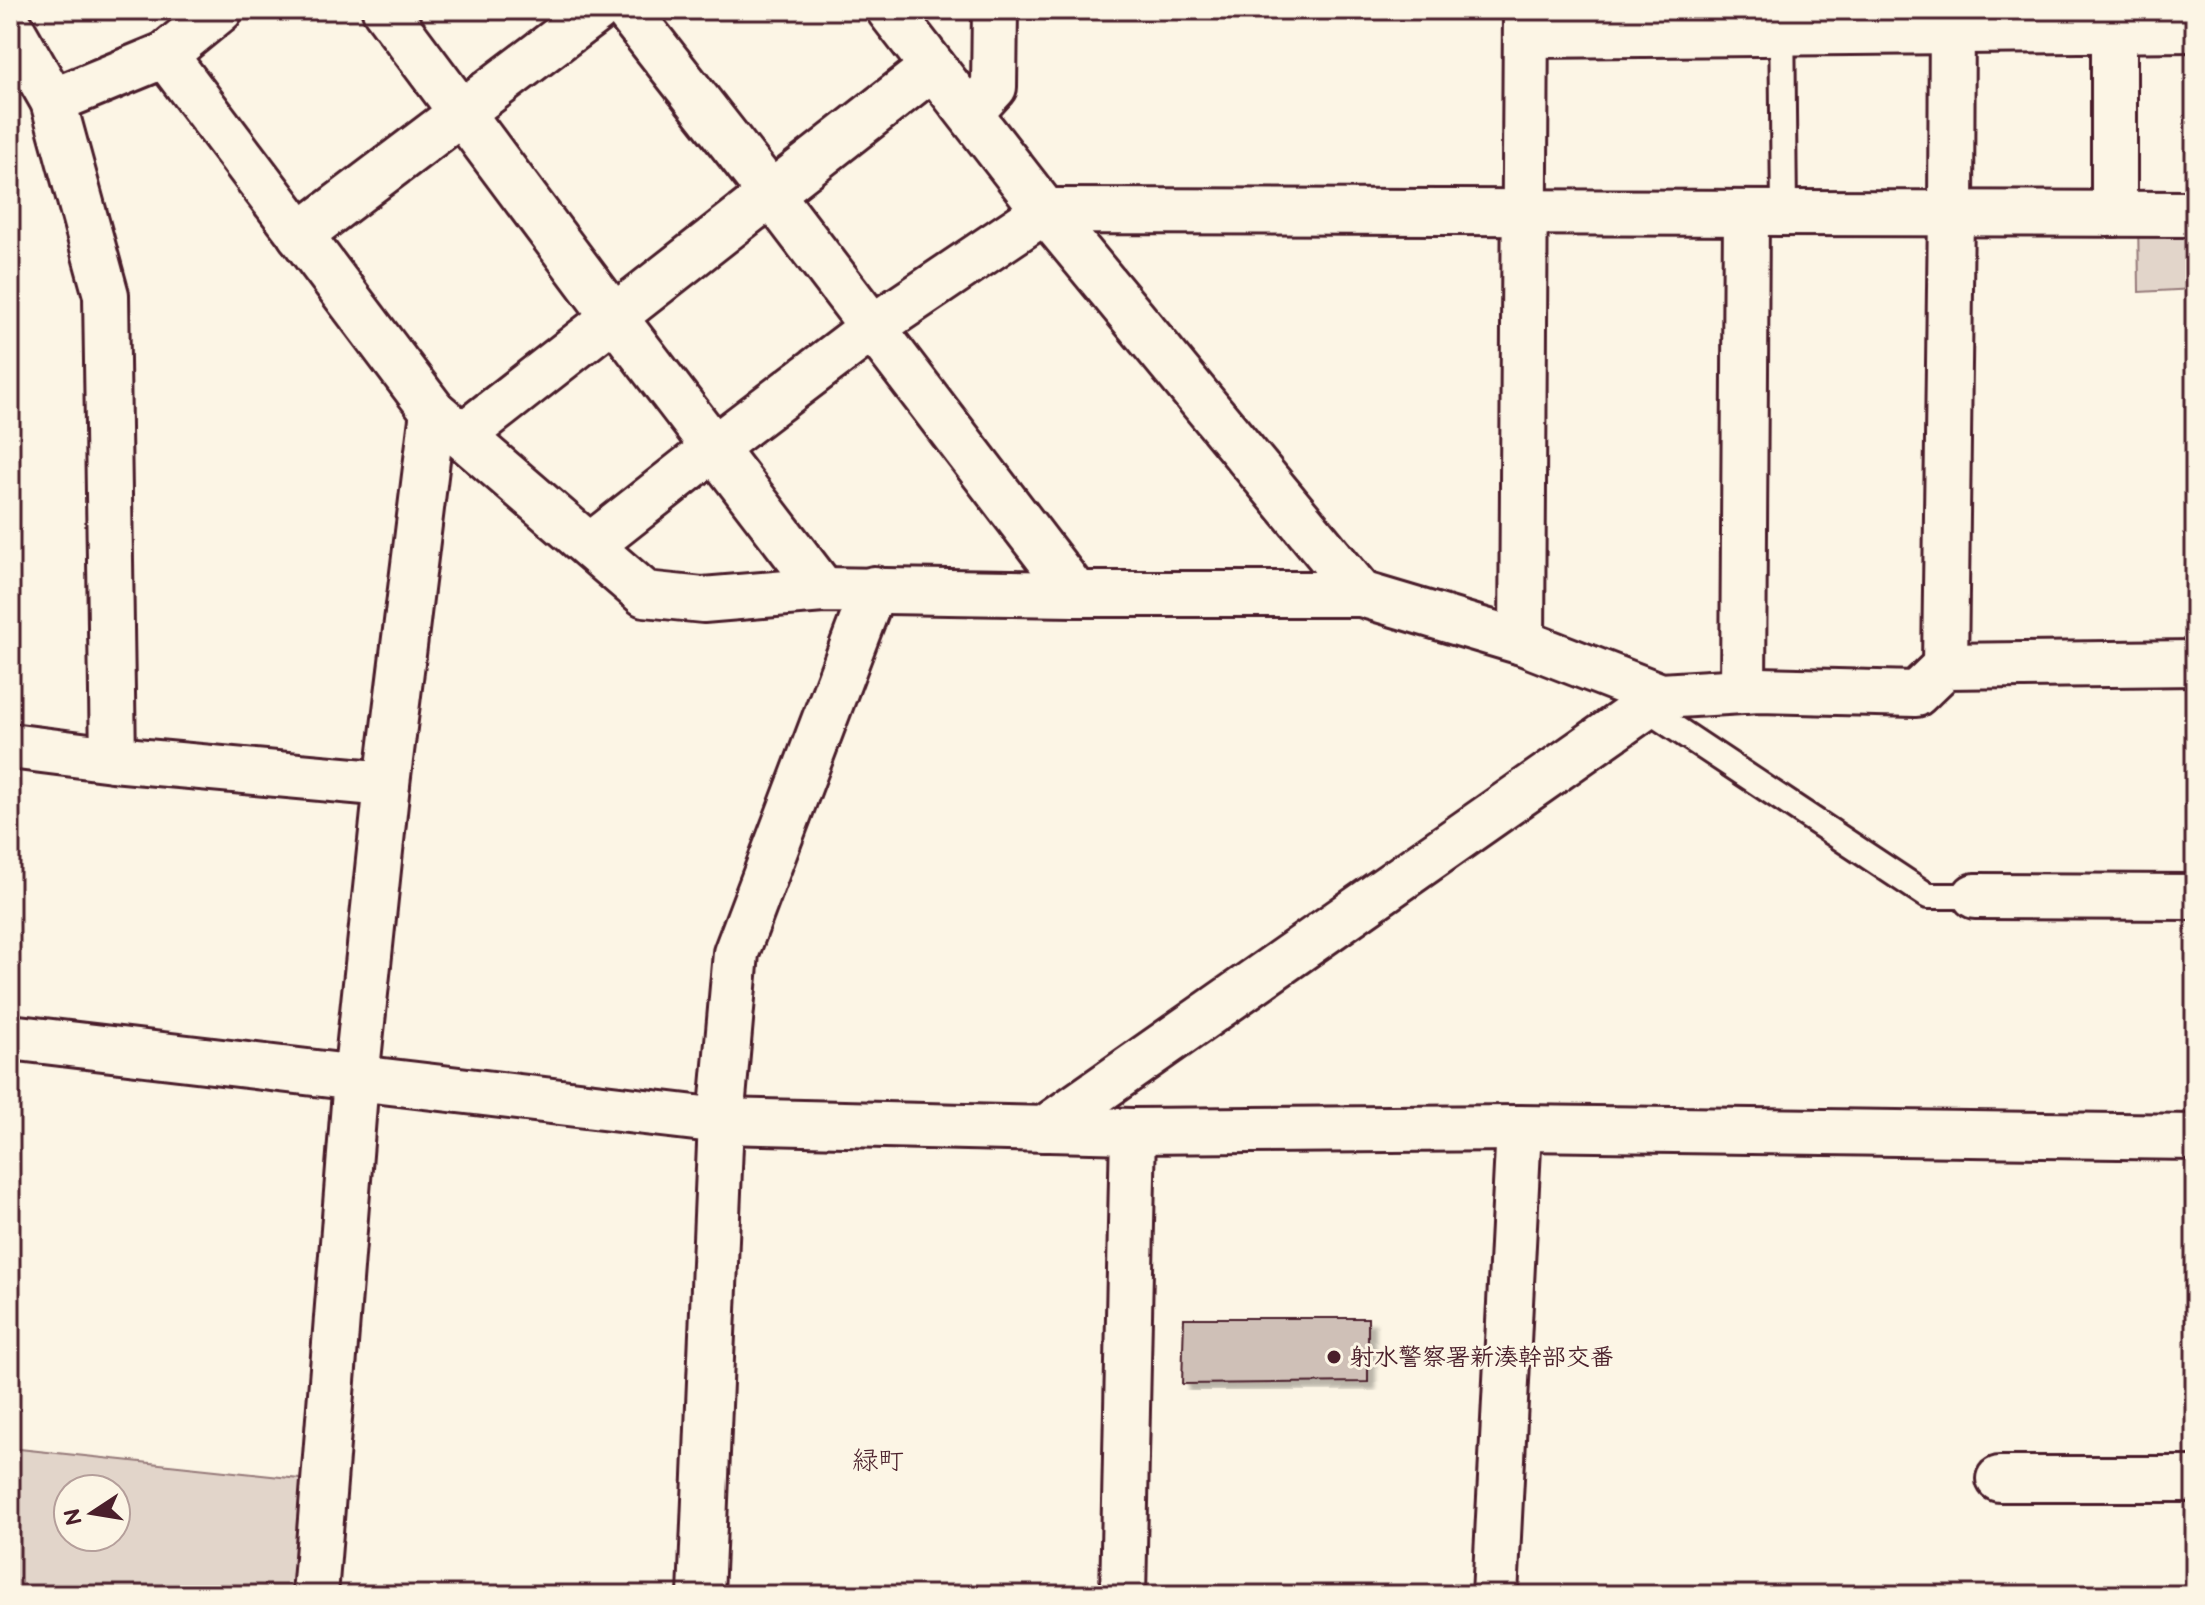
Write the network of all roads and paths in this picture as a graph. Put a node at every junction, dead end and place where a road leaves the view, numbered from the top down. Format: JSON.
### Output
{"nodes":[{"id":1,"x":220,"y":10,"type":"edge"},
{"id":2,"x":385,"y":10,"type":"edge"},
{"id":3,"x":597,"y":10,"type":"edge"},
{"id":4,"x":627,"y":10,"type":"edge"},
{"id":5,"x":889,"y":10,"type":"edge"},
{"id":6,"x":995,"y":10,"type":"edge"},
{"id":7,"x":2114,"y":20,"type":"edge"},
{"id":8,"x":1782,"y":21,"type":"edge"},
{"id":9,"x":1952,"y":21,"type":"edge"},
{"id":10,"x":1526,"y":23,"type":"edge"},
{"id":11,"x":10,"y":26,"type":"edge"},
{"id":12,"x":2195,"y":29,"type":"edge"},
{"id":13,"x":165,"y":55,"type":"junction"},
{"id":14,"x":933,"y":67,"type":"junction"},
{"id":15,"x":53,"y":101,"type":"junction"},
{"id":16,"x":462,"y":113,"type":"junction"},
{"id":17,"x":970,"y":113,"type":"junction"},
{"id":18,"x":771,"y":194,"type":"junction"},
{"id":19,"x":1045,"y":211,"type":"junction"},
{"id":20,"x":1525,"y":212,"type":"junction"},
{"id":21,"x":1765,"y":213,"type":"junction"},
{"id":22,"x":1951,"y":213,"type":"junction"},
{"id":23,"x":2114,"y":214,"type":"junction"},
{"id":24,"x":2195,"y":214,"type":"edge"},
{"id":25,"x":300,"y":235,"type":"junction"},
{"id":26,"x":614,"y":317,"type":"junction"},
{"id":27,"x":873,"y":327,"type":"junction"},
{"id":28,"x":448,"y":423,"type":"junction"},
{"id":29,"x":714,"y":448,"type":"junction"},
{"id":30,"x":590,"y":546,"type":"junction"},
{"id":31,"x":874,"y":589,"type":"junction"},
{"id":32,"x":823,"y":590,"type":"junction"},
{"id":33,"x":1076,"y":594,"type":"junction"},
{"id":34,"x":1361,"y":594,"type":"junction"},
{"id":35,"x":1522,"y":642,"type":"junction"},
{"id":36,"x":2195,"y":663,"type":"edge"},
{"id":37,"x":1945,"y":666,"type":"junction"},
{"id":38,"x":1743,"y":691,"type":"junction"},
{"id":39,"x":1653,"y":702,"type":"junction"},
{"id":40,"x":11,"y":753,"type":"edge"},
{"id":41,"x":113,"y":759,"type":"junction"},
{"id":42,"x":387,"y":784,"type":"junction"},
{"id":43,"x":1975,"y":896,"type":"joint"},
{"id":44,"x":2195,"y":897,"type":"edge"},
{"id":45,"x":10,"y":1037,"type":"edge"},
{"id":46,"x":356,"y":1079,"type":"junction"},
{"id":47,"x":721,"y":1121,"type":"junction"},
{"id":48,"x":1519,"y":1128,"type":"junction"},
{"id":49,"x":1044,"y":1129,"type":"junction"},
{"id":50,"x":1133,"y":1131,"type":"junction"},
{"id":51,"x":2195,"y":1137,"type":"edge"},
{"id":52,"x":1999,"y":1479,"type":"dead end"},
{"id":53,"x":2195,"y":1479,"type":"edge"},
{"id":54,"x":315,"y":1595,"type":"edge"},
{"id":55,"x":701,"y":1595,"type":"edge"},
{"id":56,"x":1123,"y":1595,"type":"edge"},
{"id":57,"x":1495,"y":1595,"type":"edge"}],
"edges":[{"from":1,"to":13,"type":"street"},
{"from":2,"to":16,"type":"street"},
{"from":3,"to":16,"type":"street"},
{"from":4,"to":18,"type":"street"},
{"from":5,"to":14,"type":"street"},
{"from":6,"to":17,"type":"street"},
{"from":7,"to":9,"type":"street"},
{"from":7,"to":12,"type":"street"},
{"from":7,"to":23,"type":"street"},
{"from":8,"to":9,"type":"street"},
{"from":8,"to":10,"type":"street"},
{"from":8,"to":21,"type":"lane"},
{"from":9,"to":22,"type":"street"},
{"from":10,"to":20,"type":"street"},
{"from":11,"to":15,"type":"street"},
{"from":13,"to":15,"type":"street"},
{"from":13,"to":25,"type":"street"},
{"from":14,"to":17,"type":"street"},
{"from":14,"to":18,"type":"street"},
{"from":15,"to":41,"type":"street"},
{"from":16,"to":25,"type":"street"},
{"from":16,"to":26,"type":"street"},
{"from":17,"to":19,"type":"street"},
{"from":18,"to":26,"type":"street"},
{"from":18,"to":27,"type":"street"},
{"from":19,"to":20,"type":"street"},
{"from":19,"to":27,"type":"street"},
{"from":19,"to":34,"type":"street"},
{"from":20,"to":21,"type":"street"},
{"from":20,"to":35,"type":"street"},
{"from":21,"to":22,"type":"street"},
{"from":21,"to":38,"type":"street"},
{"from":22,"to":23,"type":"street"},
{"from":22,"to":37,"type":"street"},
{"from":23,"to":24,"type":"street"},
{"from":25,"to":28,"type":"street"},
{"from":26,"to":28,"type":"street"},
{"from":26,"to":29,"type":"street"},
{"from":27,"to":29,"type":"street"},
{"from":27,"to":33,"type":"street"},
{"from":28,"to":30,"type":"street"},
{"from":28,"to":42,"type":"street"},
{"from":29,"to":30,"type":"street"},
{"from":29,"to":32,"type":"street"},
{"from":30,"to":32,"type":"street"},
{"from":31,"to":32,"type":"street"},
{"from":31,"to":33,"type":"street"},
{"from":31,"to":47,"type":"street"},
{"from":33,"to":34,"type":"street"},
{"from":34,"to":35,"type":"street"},
{"from":35,"to":39,"type":"street"},
{"from":36,"to":37,"type":"street"},
{"from":37,"to":38,"type":"street"},
{"from":38,"to":39,"type":"street"},
{"from":39,"to":43,"type":"lane"},
{"from":39,"to":49,"type":"street"},
{"from":40,"to":41,"type":"street"},
{"from":41,"to":42,"type":"street"},
{"from":42,"to":46,"type":"street"},
{"from":43,"to":44,"type":"street"},
{"from":45,"to":46,"type":"street"},
{"from":46,"to":47,"type":"street"},
{"from":46,"to":54,"type":"street"},
{"from":47,"to":49,"type":"street"},
{"from":47,"to":55,"type":"street"},
{"from":48,"to":50,"type":"street"},
{"from":48,"to":51,"type":"street"},
{"from":48,"to":57,"type":"street"},
{"from":49,"to":50,"type":"street"},
{"from":50,"to":56,"type":"street"},
{"from":52,"to":53,"type":"street"}]}
